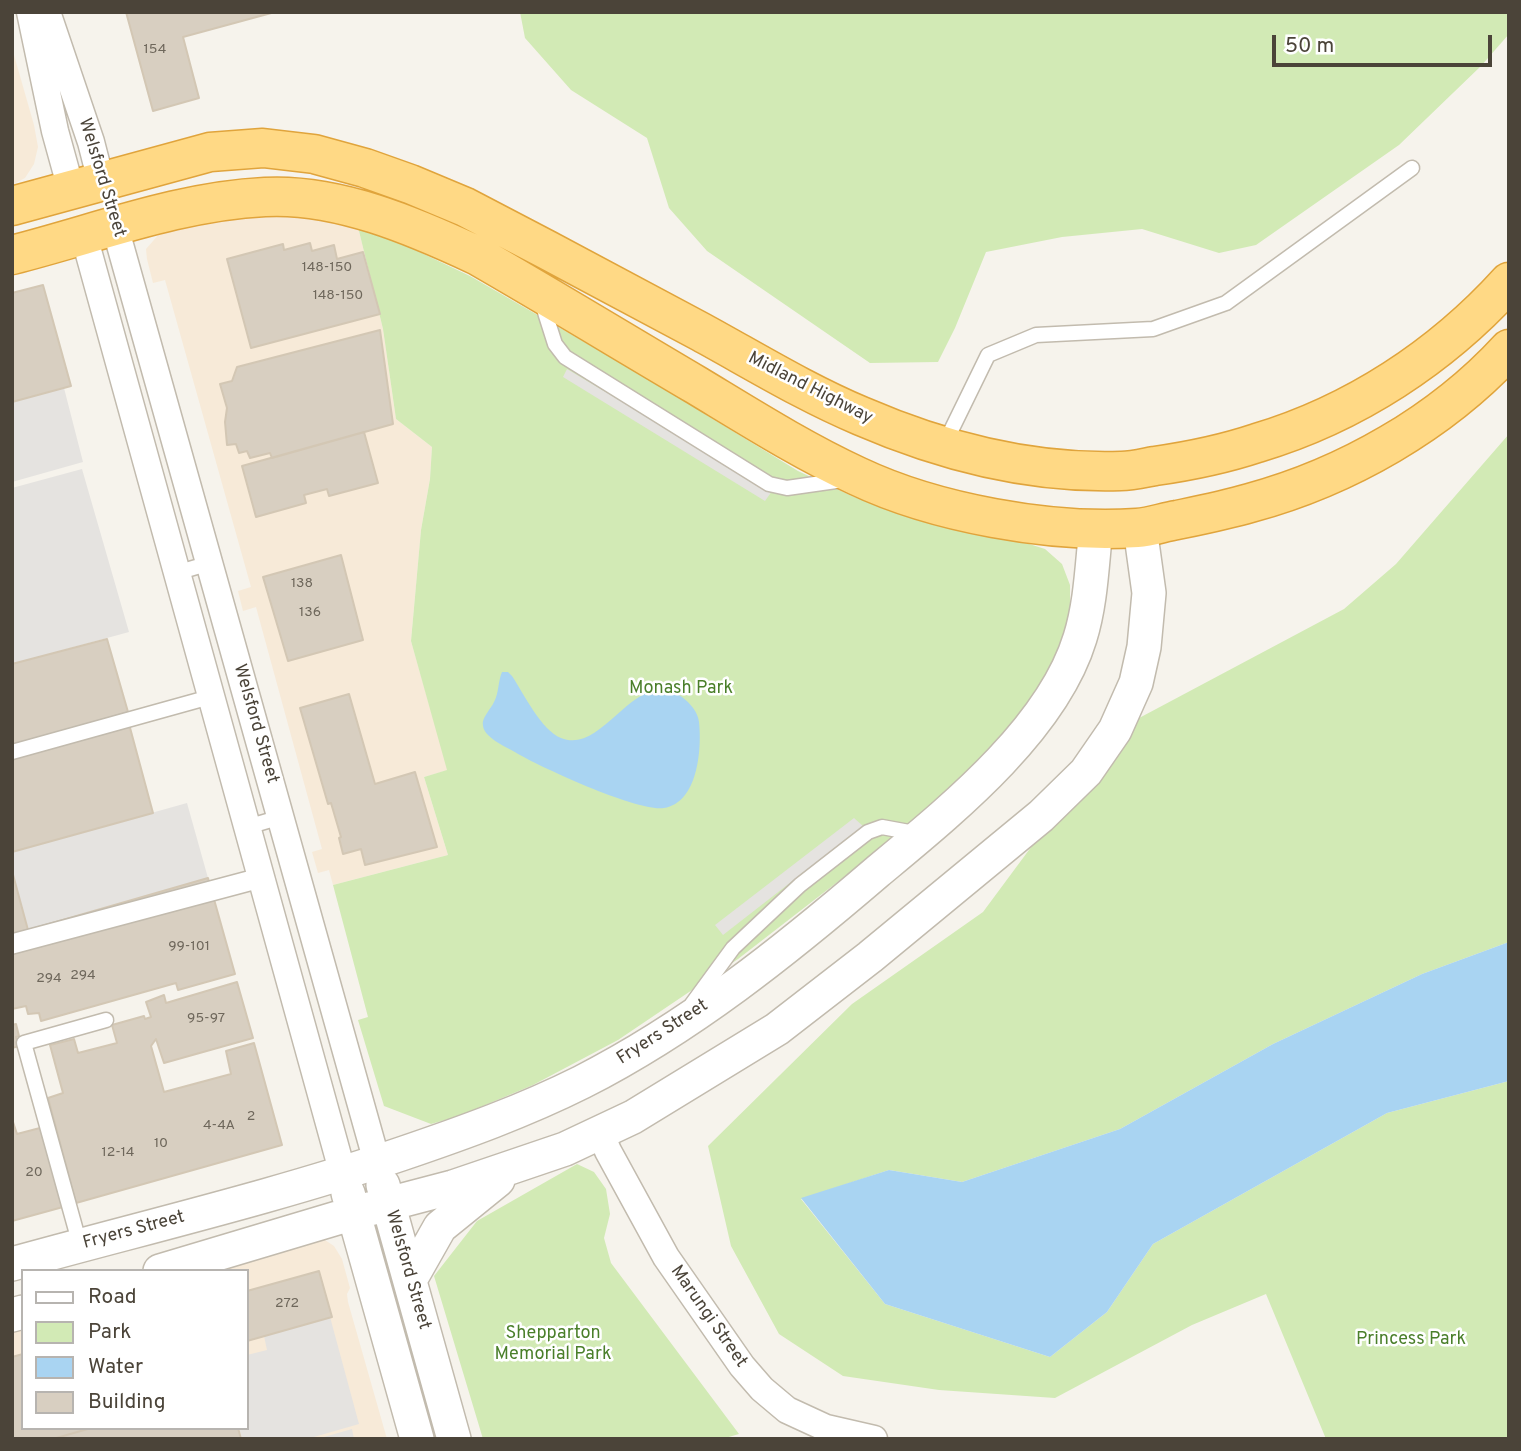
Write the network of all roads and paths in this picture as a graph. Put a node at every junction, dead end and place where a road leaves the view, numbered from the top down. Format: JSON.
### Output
{"nodes":[{"id":1,"x":30,"y":12,"type":"edge"},
{"id":2,"x":47,"y":12,"type":"edge"},
{"id":3,"x":1412,"y":168,"type":"dead end"},
{"id":4,"x":86,"y":185,"type":"junction"},
{"id":5,"x":12,"y":206,"type":"edge"},
{"id":6,"x":99,"y":231,"type":"junction"},
{"id":7,"x":12,"y":256,"type":"edge"},
{"id":8,"x":1509,"y":282,"type":"edge"},
{"id":9,"x":1509,"y":349,"type":"edge"},
{"id":10,"x":148,"y":403,"type":"junction"},
{"id":11,"x":943,"y":448,"type":"junction"},
{"id":12,"x":1122,"y":471,"type":"junction"},
{"id":13,"x":1140,"y":527,"type":"junction"},
{"id":14,"x":1096,"y":528,"type":"junction"},
{"id":15,"x":211,"y":563,"type":"junction"},
{"id":16,"x":176,"y":573,"type":"junction"},
{"id":17,"x":210,"y":697,"type":"junction"},
{"id":18,"x":12,"y":752,"type":"edge"},
{"id":19,"x":281,"y":817,"type":"junction"},
{"id":20,"x":247,"y":827,"type":"junction"},
{"id":21,"x":260,"y":878,"type":"junction"},
{"id":22,"x":12,"y":944,"type":"edge"},
{"id":23,"x":320,"y":958,"type":"junction"},
{"id":24,"x":285,"y":967,"type":"junction"},
{"id":25,"x":106,"y":1020,"type":"dead end"},
{"id":26,"x":581,"y":1083,"type":"junction"},
{"id":27,"x":600,"y":1132,"type":"junction"},
{"id":28,"x":377,"y":1162,"type":"junction"},
{"id":29,"x":511,"y":1169,"type":"junction"},
{"id":30,"x":343,"y":1174,"type":"junction"},
{"id":31,"x":388,"y":1205,"type":"junction"},
{"id":32,"x":354,"y":1213,"type":"junction"},
{"id":33,"x":80,"y":1245,"type":"junction"},
{"id":34,"x":12,"y":1264,"type":"edge"},
{"id":35,"x":167,"y":1269,"type":"edge"},
{"id":36,"x":410,"y":1280,"type":"junction"},
{"id":37,"x":417,"y":1439,"type":"edge"},
{"id":38,"x":454,"y":1439,"type":"edge"},
{"id":39,"x":874,"y":1439,"type":"edge"}],
"edges":[{"from":1,"to":4,"type":"street","name":"Welsford Street"},
{"from":2,"to":4,"type":"street","name":"Welsford Street"},
{"from":3,"to":11,"type":"lane"},
{"from":4,"to":5,"type":"highway","name":"Midland Highway"},
{"from":4,"to":6,"type":"highway","name":"Welsford Street"},
{"from":4,"to":11,"type":"highway","name":"Midland Highway"},
{"from":6,"to":7,"type":"highway"},
{"from":6,"to":10,"type":"street","name":"Welsford Street"},
{"from":6,"to":14,"type":"highway"},
{"from":8,"to":12,"type":"highway","name":"Midland Highway"},
{"from":9,"to":13,"type":"highway"},
{"from":10,"to":15,"type":"street","name":"Welsford Street"},
{"from":10,"to":16,"type":"street","name":"Welsford Street"},
{"from":11,"to":12,"type":"highway","name":"Midland Highway"},
{"from":12,"to":13,"type":"highway"},
{"from":12,"to":14,"type":"highway"},
{"from":13,"to":14,"type":"highway"},
{"from":13,"to":27,"type":"street"},
{"from":14,"to":26,"type":"street","name":"Fryers Street"},
{"from":15,"to":16,"type":"lane"},
{"from":15,"to":19,"type":"street","name":"Welsford Street"},
{"from":16,"to":17,"type":"street","name":"Welsford Street"},
{"from":17,"to":18,"type":"lane"},
{"from":17,"to":20,"type":"street","name":"Welsford Street"},
{"from":19,"to":20,"type":"lane"},
{"from":19,"to":23,"type":"street","name":"Welsford Street"},
{"from":20,"to":21,"type":"street","name":"Welsford Street"},
{"from":21,"to":22,"type":"street"},
{"from":21,"to":24,"type":"street","name":"Welsford Street"},
{"from":23,"to":24,"type":"street"},
{"from":23,"to":28,"type":"street","name":"Welsford Street"},
{"from":24,"to":30,"type":"street","name":"Welsford Street"},
{"from":25,"to":33,"type":"lane"},
{"from":26,"to":27,"type":"street"},
{"from":26,"to":28,"type":"street","name":"Fryers Street"},
{"from":27,"to":29,"type":"street"},
{"from":27,"to":39,"type":"street","name":"Marungi Street"},
{"from":28,"to":30,"type":"street","name":"Fryers Street"},
{"from":28,"to":31,"type":"street","name":"Welsford Street"},
{"from":29,"to":31,"type":"street"},
{"from":29,"to":36,"type":"street"},
{"from":30,"to":32,"type":"street","name":"Welsford Street"},
{"from":30,"to":33,"type":"street","name":"Fryers Street"},
{"from":31,"to":32,"type":"street"},
{"from":31,"to":36,"type":"street","name":"Welsford Street"},
{"from":32,"to":35,"type":"street"},
{"from":32,"to":37,"type":"street","name":"Welsford Street"},
{"from":33,"to":34,"type":"street","name":"Fryers Street"},
{"from":36,"to":38,"type":"street","name":"Welsford Street"}]}
